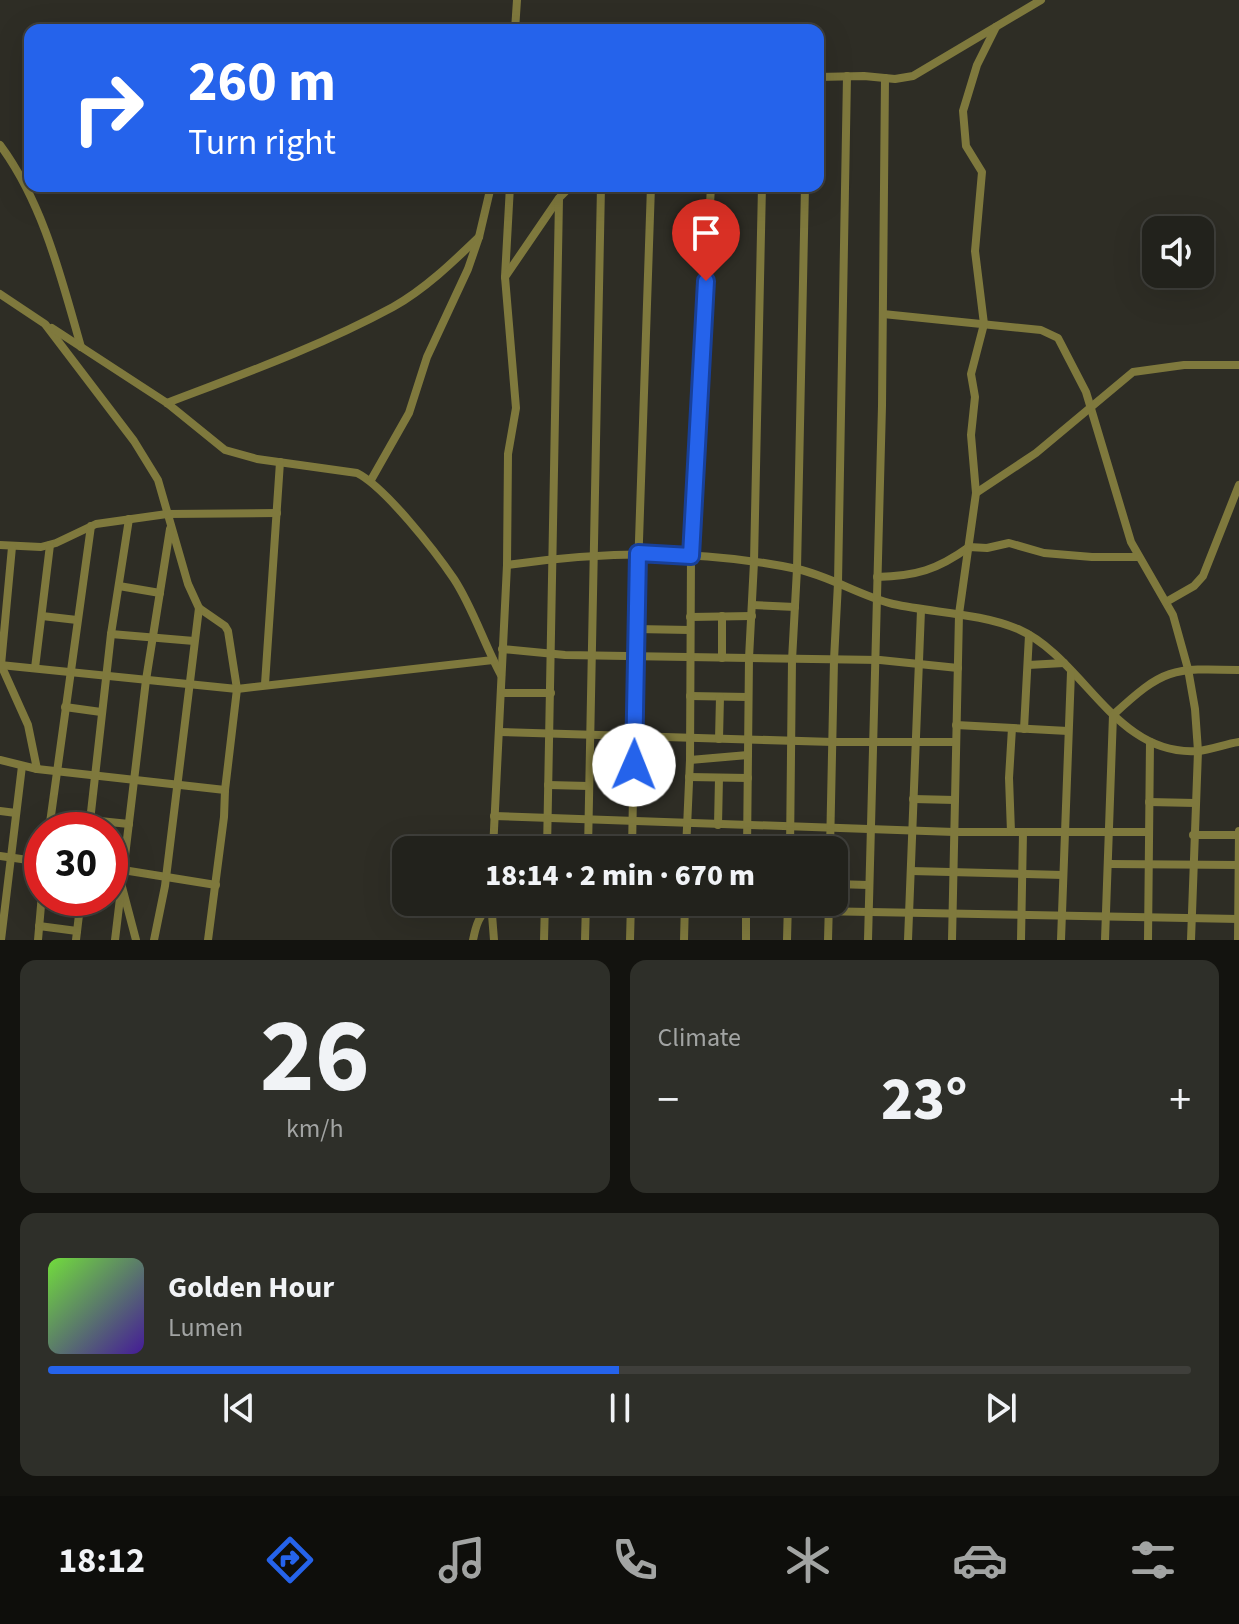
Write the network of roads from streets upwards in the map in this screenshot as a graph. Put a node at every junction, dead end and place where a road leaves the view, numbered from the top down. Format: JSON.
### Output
{"nodes":[{"id":1,"x":517,"y":0,"type":"edge"},
{"id":2,"x":1041,"y":0,"type":"edge"},
{"id":3,"x":515,"y":24,"type":"edge"},
{"id":4,"x":996,"y":27,"type":"junction"},
{"id":5,"x":847,"y":76,"type":"junction"},
{"id":6,"x":824,"y":77,"type":"edge"},
{"id":7,"x":885,"y":78,"type":"junction"},
{"id":8,"x":0,"y":145,"type":"edge"},
{"id":9,"x":24,"y":185,"type":"edge"},
{"id":10,"x":27,"y":192,"type":"edge"},
{"id":11,"x":490,"y":192,"type":"edge"},
{"id":12,"x":510,"y":192,"type":"edge"},
{"id":13,"x":565,"y":192,"type":"edge"},
{"id":14,"x":601,"y":192,"type":"edge"},
{"id":15,"x":651,"y":192,"type":"edge"},
{"id":16,"x":711,"y":192,"type":"edge"},
{"id":17,"x":762,"y":192,"type":"edge"},
{"id":18,"x":805,"y":192,"type":"edge"},
{"id":19,"x":559,"y":198,"type":"junction"},
{"id":20,"x":479,"y":237,"type":"junction"},
{"id":21,"x":505,"y":277,"type":"junction"},
{"id":22,"x":0,"y":294,"type":"edge"},
{"id":23,"x":883,"y":314,"type":"junction"},
{"id":24,"x":45,"y":324,"type":"junction"},
{"id":25,"x":984,"y":324,"type":"junction"},
{"id":26,"x":81,"y":347,"type":"junction"},
{"id":27,"x":1239,"y":365,"type":"edge"},
{"id":28,"x":167,"y":403,"type":"junction"},
{"id":29,"x":1092,"y":406,"type":"junction"},
{"id":30,"x":280,"y":462,"type":"junction"},
{"id":31,"x":371,"y":480,"type":"junction"},
{"id":32,"x":1239,"y":485,"type":"edge"},
{"id":33,"x":976,"y":493,"type":"junction"},
{"id":34,"x":277,"y":513,"type":"junction"},
{"id":35,"x":167,"y":514,"type":"junction"},
{"id":36,"x":129,"y":519,"type":"junction"},
{"id":37,"x":171,"y":525,"type":"junction"},
{"id":38,"x":91,"y":526,"type":"junction"},
{"id":39,"x":0,"y":545,"type":"edge"},
{"id":40,"x":50,"y":545,"type":"junction"},
{"id":41,"x":12,"y":547,"type":"junction"},
{"id":42,"x":969,"y":547,"type":"junction"},
{"id":43,"x":638,"y":553,"type":"junction"},
{"id":44,"x":691,"y":556,"type":"junction"},
{"id":45,"x":595,"y":557,"type":"junction"},
{"id":46,"x":1138,"y":557,"type":"junction"},
{"id":47,"x":554,"y":560,"type":"junction"},
{"id":48,"x":754,"y":562,"type":"junction"},
{"id":49,"x":507,"y":565,"type":"junction"},
{"id":50,"x":797,"y":569,"type":"junction"},
{"id":51,"x":877,"y":577,"type":"junction"},
{"id":52,"x":838,"y":583,"type":"junction"},
{"id":53,"x":119,"y":586,"type":"junction"},
{"id":54,"x":160,"y":593,"type":"junction"},
{"id":55,"x":877,"y":600,"type":"junction"},
{"id":56,"x":1166,"y":602,"type":"junction"},
{"id":57,"x":3,"y":605,"type":"edge"},
{"id":58,"x":752,"y":605,"type":"junction"},
{"id":59,"x":795,"y":607,"type":"junction"},
{"id":60,"x":199,"y":608,"type":"junction"},
{"id":61,"x":921,"y":610,"type":"junction"},
{"id":62,"x":959,"y":614,"type":"junction"},
{"id":63,"x":42,"y":616,"type":"junction"},
{"id":64,"x":722,"y":616,"type":"junction"},
{"id":65,"x":752,"y":616,"type":"junction"},
{"id":66,"x":690,"y":617,"type":"junction"},
{"id":67,"x":77,"y":620,"type":"junction"},
{"id":68,"x":636,"y":629,"type":"junction"},
{"id":69,"x":690,"y":630,"type":"junction"},
{"id":70,"x":111,"y":634,"type":"junction"},
{"id":71,"x":1029,"y":635,"type":"junction"},
{"id":72,"x":153,"y":636,"type":"junction"},
{"id":73,"x":194,"y":641,"type":"junction"},
{"id":74,"x":502,"y":649,"type":"junction"},
{"id":75,"x":552,"y":654,"type":"junction"},
{"id":76,"x":592,"y":655,"type":"junction"},
{"id":77,"x":635,"y":656,"type":"junction"},
{"id":78,"x":691,"y":658,"type":"junction"},
{"id":79,"x":722,"y":658,"type":"junction"},
{"id":80,"x":749,"y":658,"type":"junction"},
{"id":81,"x":493,"y":660,"type":"junction"},
{"id":82,"x":792,"y":660,"type":"junction"},
{"id":83,"x":834,"y":660,"type":"junction"},
{"id":84,"x":874,"y":660,"type":"junction"},
{"id":85,"x":919,"y":663,"type":"junction"},
{"id":86,"x":1064,"y":663,"type":"junction"},
{"id":87,"x":0,"y":665,"type":"edge"},
{"id":88,"x":1028,"y":665,"type":"junction"},
{"id":89,"x":35,"y":668,"type":"junction"},
{"id":90,"x":958,"y":668,"type":"junction"},
{"id":91,"x":1188,"y":669,"type":"junction"},
{"id":92,"x":1239,"y":670,"type":"edge"},
{"id":93,"x":70,"y":672,"type":"junction"},
{"id":94,"x":1071,"y":672,"type":"junction"},
{"id":95,"x":502,"y":675,"type":"junction"},
{"id":96,"x":106,"y":676,"type":"junction"},
{"id":97,"x":146,"y":680,"type":"junction"},
{"id":98,"x":188,"y":684,"type":"junction"},
{"id":99,"x":265,"y":684,"type":"junction"},
{"id":100,"x":237,"y":689,"type":"junction"},
{"id":101,"x":502,"y":693,"type":"junction"},
{"id":102,"x":551,"y":693,"type":"junction"},
{"id":103,"x":690,"y":696,"type":"junction"},
{"id":104,"x":720,"y":697,"type":"junction"},
{"id":105,"x":748,"y":697,"type":"junction"},
{"id":106,"x":65,"y":707,"type":"junction"},
{"id":107,"x":101,"y":712,"type":"junction"},
{"id":108,"x":1113,"y":715,"type":"junction"},
{"id":109,"x":956,"y":725,"type":"junction"},
{"id":110,"x":1012,"y":728,"type":"junction"},
{"id":111,"x":1024,"y":729,"type":"junction"},
{"id":112,"x":1068,"y":731,"type":"junction"},
{"id":113,"x":499,"y":732,"type":"junction"},
{"id":114,"x":550,"y":734,"type":"junction"},
{"id":115,"x":591,"y":735,"type":"junction"},
{"id":116,"x":635,"y":737,"type":"junction"},
{"id":117,"x":690,"y":738,"type":"junction"},
{"id":118,"x":719,"y":739,"type":"junction"},
{"id":119,"x":748,"y":740,"type":"junction"},
{"id":120,"x":792,"y":741,"type":"junction"},
{"id":121,"x":833,"y":742,"type":"junction"},
{"id":122,"x":914,"y":742,"type":"junction"},
{"id":123,"x":956,"y":742,"type":"junction"},
{"id":124,"x":1150,"y":742,"type":"junction"},
{"id":125,"x":1239,"y":742,"type":"edge"},
{"id":126,"x":873,"y":743,"type":"junction"},
{"id":127,"x":1198,"y":751,"type":"junction"},
{"id":128,"x":748,"y":755,"type":"junction"},
{"id":129,"x":0,"y":760,"type":"edge"},
{"id":130,"x":690,"y":760,"type":"junction"},
{"id":131,"x":22,"y":766,"type":"junction"},
{"id":132,"x":37,"y":769,"type":"junction"},
{"id":133,"x":56,"y":771,"type":"junction"},
{"id":134,"x":95,"y":776,"type":"junction"},
{"id":135,"x":689,"y":777,"type":"junction"},
{"id":136,"x":719,"y":778,"type":"junction"},
{"id":137,"x":748,"y":778,"type":"junction"},
{"id":138,"x":134,"y":780,"type":"junction"},
{"id":139,"x":176,"y":785,"type":"junction"},
{"id":140,"x":548,"y":785,"type":"junction"},
{"id":141,"x":589,"y":786,"type":"junction"},
{"id":142,"x":225,"y":790,"type":"junction"},
{"id":143,"x":913,"y":799,"type":"junction"},
{"id":144,"x":955,"y":800,"type":"junction"},
{"id":145,"x":1149,"y":802,"type":"junction"},
{"id":146,"x":1195,"y":803,"type":"junction"},
{"id":147,"x":0,"y":811,"type":"edge"},
{"id":148,"x":51,"y":812,"type":"edge"},
{"id":149,"x":91,"y":812,"type":"edge"},
{"id":150,"x":16,"y":813,"type":"junction"},
{"id":151,"x":494,"y":816,"type":"junction"},
{"id":152,"x":547,"y":818,"type":"junction"},
{"id":153,"x":589,"y":820,"type":"junction"},
{"id":154,"x":633,"y":821,"type":"junction"},
{"id":155,"x":129,"y":824,"type":"joint"},
{"id":156,"x":688,"y":824,"type":"junction"},
{"id":157,"x":718,"y":825,"type":"junction"},
{"id":158,"x":748,"y":827,"type":"junction"},
{"id":159,"x":791,"y":827,"type":"junction"},
{"id":160,"x":831,"y":828,"type":"junction"},
{"id":161,"x":870,"y":830,"type":"junction"},
{"id":162,"x":912,"y":831,"type":"junction"},
{"id":163,"x":128,"y":832,"type":"edge"},
{"id":164,"x":954,"y":832,"type":"junction"},
{"id":165,"x":1011,"y":832,"type":"junction"},
{"id":166,"x":1023,"y":832,"type":"junction"},
{"id":167,"x":1064,"y":832,"type":"junction"},
{"id":168,"x":1109,"y":832,"type":"junction"},
{"id":169,"x":1149,"y":832,"type":"junction"},
{"id":170,"x":1239,"y":834,"type":"edge"},
{"id":171,"x":1193,"y":835,"type":"junction"},
{"id":172,"x":493,"y":836,"type":"edge"},
{"id":173,"x":547,"y":836,"type":"edge"},
{"id":174,"x":588,"y":836,"type":"edge"},
{"id":175,"x":632,"y":836,"type":"edge"},
{"id":176,"x":687,"y":836,"type":"edge"},
{"id":177,"x":748,"y":836,"type":"edge"},
{"id":178,"x":791,"y":836,"type":"edge"},
{"id":179,"x":831,"y":836,"type":"edge"},
{"id":180,"x":5,"y":857,"type":"edge"},
{"id":181,"x":1108,"y":864,"type":"junction"},
{"id":182,"x":1149,"y":865,"type":"junction"},
{"id":183,"x":1193,"y":865,"type":"junction"},
{"id":184,"x":1239,"y":865,"type":"edge"},
{"id":185,"x":128,"y":871,"type":"edge"},
{"id":186,"x":911,"y":871,"type":"junction"},
{"id":187,"x":953,"y":874,"type":"junction"},
{"id":188,"x":1022,"y":874,"type":"junction"},
{"id":189,"x":1063,"y":875,"type":"junction"},
{"id":190,"x":166,"y":877,"type":"junction"},
{"id":191,"x":848,"y":884,"type":"edge"},
{"id":192,"x":216,"y":885,"type":"junction"},
{"id":193,"x":869,"y":885,"type":"junction"},
{"id":194,"x":1239,"y":889,"type":"edge"},
{"id":195,"x":128,"y":910,"type":"edge"},
{"id":196,"x":848,"y":910,"type":"edge"},
{"id":197,"x":868,"y":913,"type":"junction"},
{"id":198,"x":910,"y":914,"type":"junction"},
{"id":199,"x":952,"y":915,"type":"junction"},
{"id":200,"x":40,"y":916,"type":"edge"},
{"id":201,"x":118,"y":916,"type":"edge"},
{"id":202,"x":480,"y":916,"type":"edge"},
{"id":203,"x":492,"y":916,"type":"edge"},
{"id":204,"x":545,"y":916,"type":"edge"},
{"id":205,"x":586,"y":916,"type":"edge"},
{"id":206,"x":631,"y":916,"type":"edge"},
{"id":207,"x":685,"y":916,"type":"edge"},
{"id":208,"x":746,"y":916,"type":"edge"},
{"id":209,"x":788,"y":916,"type":"edge"},
{"id":210,"x":829,"y":916,"type":"edge"},
{"id":211,"x":1022,"y":916,"type":"junction"},
{"id":212,"x":1062,"y":916,"type":"junction"},
{"id":213,"x":1106,"y":917,"type":"junction"},
{"id":214,"x":1148,"y":918,"type":"junction"},
{"id":215,"x":1239,"y":919,"type":"edge"},
{"id":216,"x":1191,"y":920,"type":"junction"},
{"id":217,"x":39,"y":926,"type":"junction"},
{"id":218,"x":76,"y":935,"type":"edge"},
{"id":219,"x":1,"y":940,"type":"edge"},
{"id":220,"x":38,"y":940,"type":"edge"},
{"id":221,"x":115,"y":940,"type":"edge"},
{"id":222,"x":136,"y":940,"type":"edge"},
{"id":223,"x":154,"y":940,"type":"edge"},
{"id":224,"x":208,"y":940,"type":"edge"},
{"id":225,"x":473,"y":940,"type":"edge"},
{"id":226,"x":494,"y":940,"type":"edge"},
{"id":227,"x":544,"y":940,"type":"edge"},
{"id":228,"x":585,"y":940,"type":"edge"},
{"id":229,"x":630,"y":940,"type":"edge"},
{"id":230,"x":684,"y":940,"type":"edge"},
{"id":231,"x":746,"y":940,"type":"edge"},
{"id":232,"x":787,"y":940,"type":"edge"},
{"id":233,"x":828,"y":940,"type":"edge"},
{"id":234,"x":868,"y":940,"type":"edge"},
{"id":235,"x":908,"y":940,"type":"edge"},
{"id":236,"x":952,"y":940,"type":"edge"},
{"id":237,"x":1021,"y":940,"type":"edge"},
{"id":238,"x":1061,"y":940,"type":"edge"},
{"id":239,"x":1105,"y":940,"type":"edge"},
{"id":240,"x":1148,"y":940,"type":"edge"},
{"id":241,"x":1191,"y":940,"type":"edge"},
{"id":242,"x":1238,"y":940,"type":"edge"}],
"edges":[{"from":1,"to":3,"type":"street"},
{"from":2,"to":4,"type":"street"},
{"from":4,"to":7,"type":"street"},
{"from":4,"to":25,"type":"street"},
{"from":5,"to":6,"type":"street"},
{"from":5,"to":7,"type":"street"},
{"from":5,"to":52,"type":"street"},
{"from":7,"to":23,"type":"street"},
{"from":8,"to":9,"type":"street"},
{"from":10,"to":26,"type":"street"},
{"from":11,"to":20,"type":"street"},
{"from":12,"to":21,"type":"street"},
{"from":13,"to":19,"type":"street"},
{"from":14,"to":45,"type":"street"},
{"from":15,"to":43,"type":"street"},
{"from":16,"to":44,"type":"street"},
{"from":17,"to":48,"type":"street"},
{"from":18,"to":50,"type":"street"},
{"from":19,"to":21,"type":"street"},
{"from":19,"to":47,"type":"street"},
{"from":20,"to":28,"type":"street"},
{"from":20,"to":31,"type":"street"},
{"from":21,"to":49,"type":"street"},
{"from":22,"to":24,"type":"street"},
{"from":23,"to":25,"type":"street"},
{"from":23,"to":51,"type":"street"},
{"from":24,"to":26,"type":"street"},
{"from":24,"to":35,"type":"street"},
{"from":25,"to":29,"type":"street"},
{"from":25,"to":33,"type":"street"},
{"from":26,"to":28,"type":"street"},
{"from":27,"to":29,"type":"street"},
{"from":28,"to":30,"type":"street"},
{"from":29,"to":33,"type":"street"},
{"from":29,"to":46,"type":"street"},
{"from":30,"to":31,"type":"street"},
{"from":30,"to":34,"type":"street"},
{"from":31,"to":81,"type":"street"},
{"from":32,"to":56,"type":"street"},
{"from":33,"to":42,"type":"street"},
{"from":34,"to":35,"type":"street"},
{"from":34,"to":99,"type":"street"},
{"from":35,"to":36,"type":"street"},
{"from":35,"to":37,"type":"street"},
{"from":36,"to":38,"type":"street"},
{"from":36,"to":53,"type":"street"},
{"from":37,"to":54,"type":"street"},
{"from":37,"to":60,"type":"street"},
{"from":38,"to":40,"type":"street"},
{"from":38,"to":67,"type":"street"},
{"from":39,"to":41,"type":"street"},
{"from":40,"to":41,"type":"street"},
{"from":40,"to":63,"type":"street"},
{"from":41,"to":57,"type":"street"},
{"from":42,"to":46,"type":"street"},
{"from":42,"to":51,"type":"street"},
{"from":42,"to":62,"type":"street"},
{"from":43,"to":44,"type":"street"},
{"from":43,"to":45,"type":"street"},
{"from":43,"to":68,"type":"street"},
{"from":44,"to":48,"type":"street"},
{"from":44,"to":66,"type":"street"},
{"from":45,"to":47,"type":"street"},
{"from":45,"to":76,"type":"street"},
{"from":46,"to":56,"type":"street"},
{"from":47,"to":49,"type":"street"},
{"from":47,"to":75,"type":"street"},
{"from":48,"to":50,"type":"street"},
{"from":48,"to":58,"type":"street"},
{"from":49,"to":74,"type":"street"},
{"from":50,"to":52,"type":"street"},
{"from":50,"to":59,"type":"street"},
{"from":51,"to":55,"type":"street"},
{"from":52,"to":55,"type":"street"},
{"from":52,"to":83,"type":"street"},
{"from":53,"to":54,"type":"street"},
{"from":53,"to":70,"type":"street"},
{"from":54,"to":72,"type":"street"},
{"from":55,"to":61,"type":"street"},
{"from":55,"to":84,"type":"street"},
{"from":56,"to":91,"type":"street"},
{"from":57,"to":87,"type":"street"},
{"from":58,"to":59,"type":"street"},
{"from":58,"to":65,"type":"street"},
{"from":59,"to":82,"type":"street"},
{"from":60,"to":73,"type":"street"},
{"from":60,"to":100,"type":"street"},
{"from":61,"to":62,"type":"street"},
{"from":61,"to":85,"type":"street"},
{"from":62,"to":71,"type":"street"},
{"from":62,"to":90,"type":"street"},
{"from":63,"to":67,"type":"street"},
{"from":63,"to":89,"type":"street"},
{"from":64,"to":65,"type":"street"},
{"from":64,"to":66,"type":"street"},
{"from":64,"to":79,"type":"street"},
{"from":65,"to":80,"type":"street"},
{"from":66,"to":69,"type":"street"},
{"from":67,"to":93,"type":"street"},
{"from":68,"to":69,"type":"street"},
{"from":68,"to":77,"type":"street"},
{"from":69,"to":78,"type":"street"},
{"from":70,"to":72,"type":"street"},
{"from":70,"to":96,"type":"street"},
{"from":71,"to":86,"type":"street"},
{"from":71,"to":88,"type":"street"},
{"from":72,"to":73,"type":"street"},
{"from":72,"to":97,"type":"street"},
{"from":73,"to":98,"type":"street"},
{"from":74,"to":75,"type":"street"},
{"from":74,"to":95,"type":"street"},
{"from":75,"to":76,"type":"street"},
{"from":75,"to":102,"type":"street"},
{"from":76,"to":77,"type":"street"},
{"from":76,"to":115,"type":"street"},
{"from":77,"to":78,"type":"street"},
{"from":77,"to":116,"type":"street"},
{"from":78,"to":79,"type":"street"},
{"from":78,"to":103,"type":"street"},
{"from":79,"to":80,"type":"street"},
{"from":80,"to":82,"type":"street"},
{"from":80,"to":105,"type":"street"},
{"from":81,"to":95,"type":"street"},
{"from":81,"to":99,"type":"street"},
{"from":82,"to":83,"type":"street"},
{"from":82,"to":120,"type":"street"},
{"from":83,"to":84,"type":"street"},
{"from":83,"to":121,"type":"street"},
{"from":84,"to":85,"type":"street"},
{"from":84,"to":126,"type":"street"},
{"from":85,"to":90,"type":"street"},
{"from":85,"to":122,"type":"street"},
{"from":86,"to":88,"type":"street"},
{"from":86,"to":94,"type":"street"},
{"from":87,"to":89,"type":"street"},
{"from":87,"to":132,"type":"street"},
{"from":88,"to":111,"type":"street"},
{"from":89,"to":93,"type":"street"},
{"from":90,"to":109,"type":"street"},
{"from":91,"to":92,"type":"street"},
{"from":91,"to":108,"type":"street"},
{"from":91,"to":127,"type":"street"},
{"from":93,"to":96,"type":"street"},
{"from":93,"to":106,"type":"street"},
{"from":94,"to":108,"type":"street"},
{"from":94,"to":112,"type":"street"},
{"from":95,"to":101,"type":"street"},
{"from":96,"to":97,"type":"street"},
{"from":96,"to":107,"type":"street"},
{"from":97,"to":98,"type":"street"},
{"from":97,"to":138,"type":"street"},
{"from":98,"to":100,"type":"street"},
{"from":98,"to":139,"type":"street"},
{"from":99,"to":100,"type":"street"},
{"from":100,"to":142,"type":"street"},
{"from":101,"to":102,"type":"street"},
{"from":101,"to":113,"type":"street"},
{"from":102,"to":114,"type":"street"},
{"from":103,"to":104,"type":"street"},
{"from":103,"to":117,"type":"street"},
{"from":104,"to":105,"type":"street"},
{"from":104,"to":118,"type":"street"},
{"from":105,"to":119,"type":"street"},
{"from":106,"to":107,"type":"street"},
{"from":106,"to":133,"type":"street"},
{"from":107,"to":134,"type":"street"},
{"from":108,"to":124,"type":"street"},
{"from":108,"to":168,"type":"street"},
{"from":109,"to":110,"type":"street"},
{"from":109,"to":123,"type":"street"},
{"from":110,"to":111,"type":"street"},
{"from":110,"to":165,"type":"street"},
{"from":111,"to":112,"type":"street"},
{"from":112,"to":167,"type":"street"},
{"from":113,"to":114,"type":"street"},
{"from":113,"to":151,"type":"street"},
{"from":114,"to":115,"type":"street"},
{"from":114,"to":140,"type":"street"},
{"from":115,"to":116,"type":"street"},
{"from":115,"to":141,"type":"street"},
{"from":116,"to":117,"type":"street"},
{"from":116,"to":154,"type":"street"},
{"from":117,"to":118,"type":"street"},
{"from":117,"to":130,"type":"street"},
{"from":118,"to":119,"type":"street"},
{"from":119,"to":120,"type":"street"},
{"from":119,"to":128,"type":"street"},
{"from":120,"to":121,"type":"street"},
{"from":120,"to":159,"type":"street"},
{"from":121,"to":126,"type":"street"},
{"from":121,"to":160,"type":"street"},
{"from":122,"to":123,"type":"street"},
{"from":122,"to":126,"type":"street"},
{"from":122,"to":143,"type":"street"},
{"from":123,"to":144,"type":"street"},
{"from":124,"to":127,"type":"street"},
{"from":124,"to":145,"type":"street"},
{"from":125,"to":127,"type":"street"},
{"from":126,"to":161,"type":"street"},
{"from":127,"to":146,"type":"street"},
{"from":128,"to":130,"type":"street"},
{"from":128,"to":137,"type":"street"},
{"from":129,"to":131,"type":"street"},
{"from":130,"to":135,"type":"street"},
{"from":131,"to":132,"type":"street"},
{"from":131,"to":150,"type":"street"},
{"from":132,"to":133,"type":"street"},
{"from":133,"to":134,"type":"street"},
{"from":133,"to":148,"type":"street"},
{"from":134,"to":138,"type":"street"},
{"from":134,"to":149,"type":"street"},
{"from":135,"to":136,"type":"street"},
{"from":135,"to":156,"type":"street"},
{"from":136,"to":137,"type":"street"},
{"from":136,"to":157,"type":"street"},
{"from":137,"to":158,"type":"street"},
{"from":138,"to":139,"type":"street"},
{"from":138,"to":155,"type":"street"},
{"from":139,"to":142,"type":"street"},
{"from":139,"to":190,"type":"street"},
{"from":140,"to":141,"type":"street"},
{"from":140,"to":152,"type":"street"},
{"from":141,"to":153,"type":"street"},
{"from":142,"to":192,"type":"street"},
{"from":143,"to":144,"type":"street"},
{"from":143,"to":162,"type":"street"},
{"from":144,"to":164,"type":"street"},
{"from":145,"to":146,"type":"street"},
{"from":145,"to":169,"type":"street"},
{"from":146,"to":171,"type":"street"},
{"from":147,"to":150,"type":"street"},
{"from":150,"to":180,"type":"street"},
{"from":151,"to":152,"type":"street"},
{"from":151,"to":172,"type":"street"},
{"from":152,"to":153,"type":"street"},
{"from":152,"to":173,"type":"street"},
{"from":153,"to":154,"type":"street"},
{"from":153,"to":174,"type":"street"},
{"from":154,"to":156,"type":"street"},
{"from":154,"to":175,"type":"street"},
{"from":155,"to":163,"type":"street"},
{"from":156,"to":157,"type":"street"},
{"from":156,"to":176,"type":"street"},
{"from":157,"to":158,"type":"street"},
{"from":158,"to":159,"type":"street"},
{"from":158,"to":177,"type":"street"},
{"from":159,"to":160,"type":"street"},
{"from":159,"to":178,"type":"street"},
{"from":160,"to":161,"type":"street"},
{"from":160,"to":179,"type":"street"},
{"from":161,"to":162,"type":"street"},
{"from":161,"to":193,"type":"street"},
{"from":162,"to":164,"type":"street"},
{"from":162,"to":186,"type":"street"},
{"from":164,"to":165,"type":"street"},
{"from":164,"to":187,"type":"street"},
{"from":165,"to":166,"type":"street"},
{"from":166,"to":167,"type":"street"},
{"from":166,"to":188,"type":"street"},
{"from":167,"to":168,"type":"street"},
{"from":167,"to":189,"type":"street"},
{"from":168,"to":169,"type":"street"},
{"from":168,"to":181,"type":"street"},
{"from":169,"to":182,"type":"street"},
{"from":170,"to":171,"type":"street"},
{"from":170,"to":184,"type":"street"},
{"from":171,"to":183,"type":"street"},
{"from":180,"to":219,"type":"street"},
{"from":181,"to":182,"type":"street"},
{"from":181,"to":213,"type":"street"},
{"from":182,"to":183,"type":"street"},
{"from":182,"to":214,"type":"street"},
{"from":183,"to":184,"type":"street"},
{"from":183,"to":216,"type":"street"},
{"from":184,"to":194,"type":"street"},
{"from":185,"to":190,"type":"street"},
{"from":186,"to":187,"type":"street"},
{"from":186,"to":198,"type":"street"},
{"from":187,"to":188,"type":"street"},
{"from":187,"to":199,"type":"street"},
{"from":188,"to":189,"type":"street"},
{"from":188,"to":211,"type":"street"},
{"from":189,"to":212,"type":"street"},
{"from":190,"to":192,"type":"street"},
{"from":190,"to":223,"type":"street"},
{"from":191,"to":193,"type":"street"},
{"from":192,"to":224,"type":"street"},
{"from":193,"to":197,"type":"street"},
{"from":194,"to":215,"type":"street"},
{"from":195,"to":222,"type":"street"},
{"from":196,"to":197,"type":"street"},
{"from":197,"to":198,"type":"street"},
{"from":197,"to":234,"type":"street"},
{"from":198,"to":199,"type":"street"},
{"from":198,"to":235,"type":"street"},
{"from":199,"to":211,"type":"street"},
{"from":199,"to":236,"type":"street"},
{"from":200,"to":217,"type":"street"},
{"from":201,"to":221,"type":"street"},
{"from":202,"to":225,"type":"street"},
{"from":203,"to":226,"type":"street"},
{"from":204,"to":227,"type":"street"},
{"from":205,"to":228,"type":"street"},
{"from":206,"to":229,"type":"street"},
{"from":207,"to":230,"type":"street"},
{"from":208,"to":231,"type":"street"},
{"from":209,"to":232,"type":"street"},
{"from":210,"to":233,"type":"street"},
{"from":211,"to":212,"type":"street"},
{"from":211,"to":237,"type":"street"},
{"from":212,"to":213,"type":"street"},
{"from":212,"to":238,"type":"street"},
{"from":213,"to":214,"type":"street"},
{"from":213,"to":239,"type":"street"},
{"from":214,"to":216,"type":"street"},
{"from":214,"to":240,"type":"street"},
{"from":215,"to":216,"type":"street"},
{"from":215,"to":242,"type":"street"},
{"from":216,"to":241,"type":"street"},
{"from":217,"to":218,"type":"street"},
{"from":217,"to":220,"type":"street"}]}
